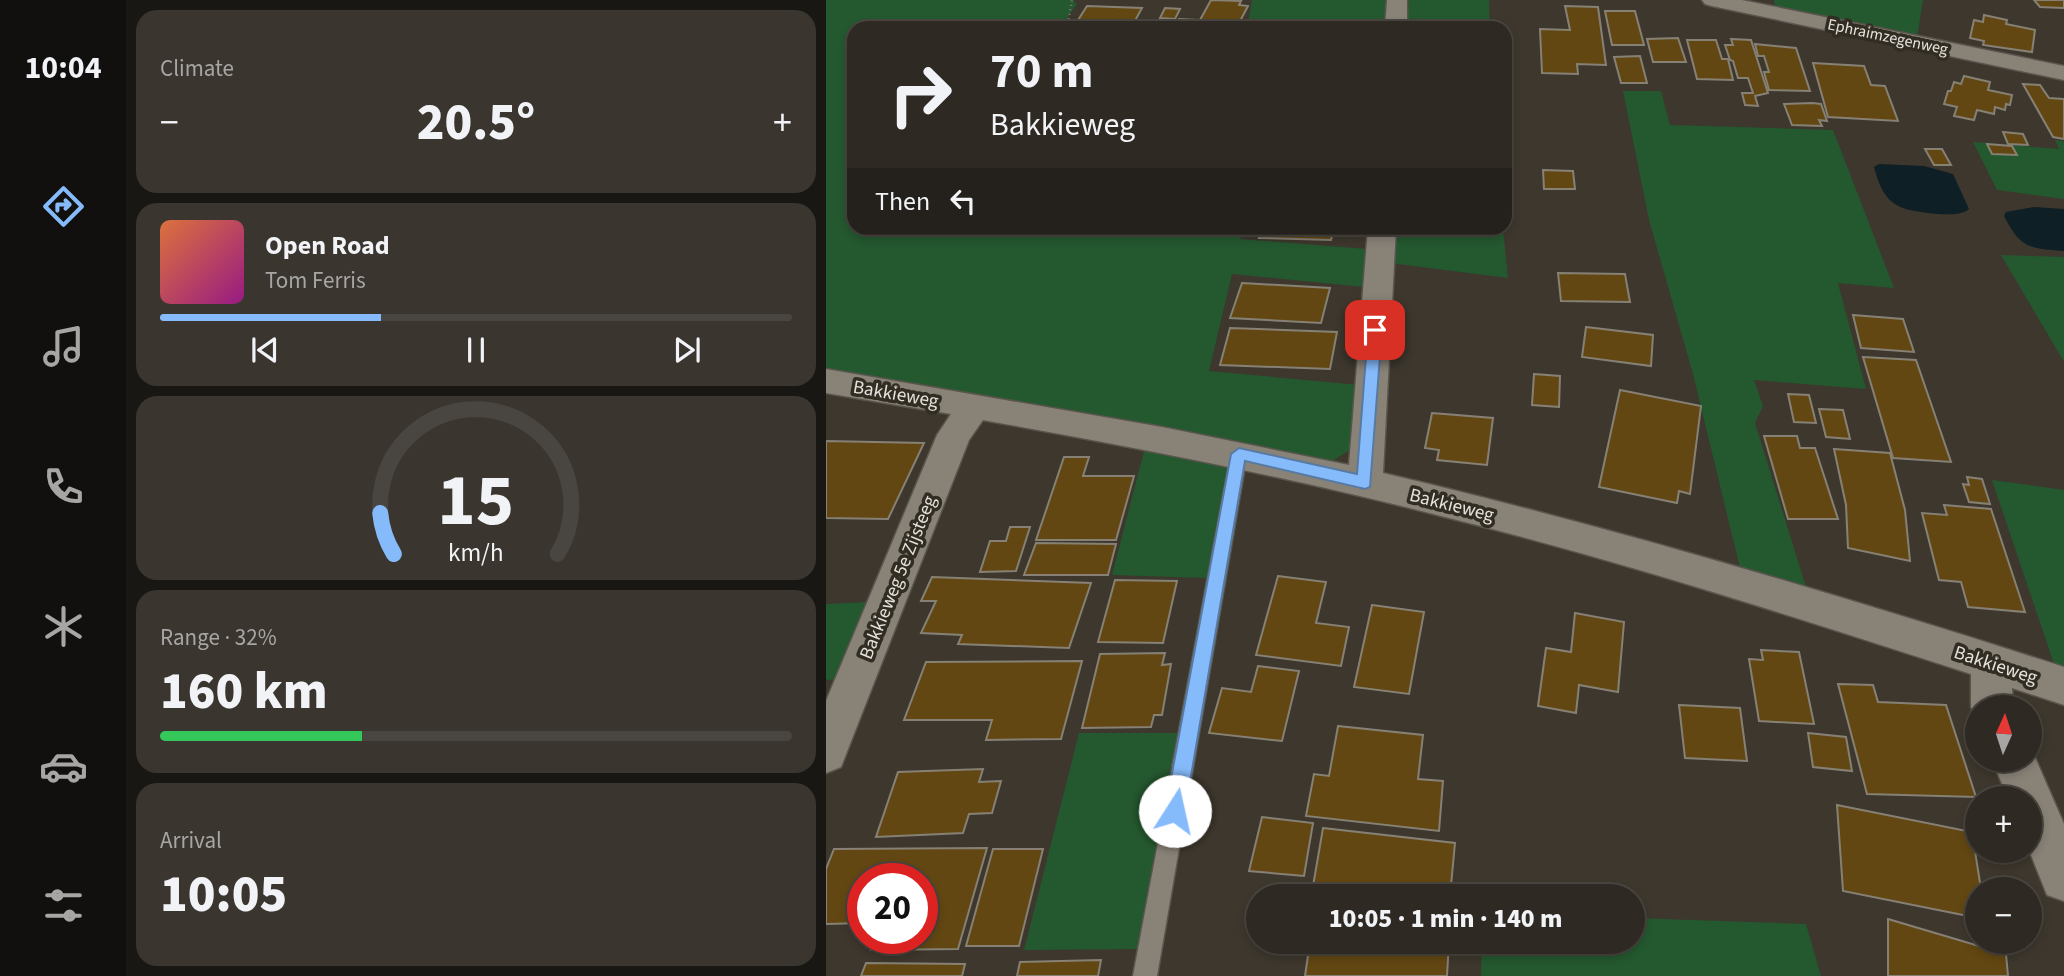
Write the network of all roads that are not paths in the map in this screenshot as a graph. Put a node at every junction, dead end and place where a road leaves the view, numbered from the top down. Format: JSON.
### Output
{"nodes":[{"id":1,"x":1397,"y":0,"type":"edge"},
{"id":2,"x":1712,"y":0,"type":"edge"},
{"id":3,"x":1396,"y":21,"type":"edge"},
{"id":4,"x":2064,"y":74,"type":"edge"},
{"id":5,"x":1382,"y":235,"type":"edge"},
{"id":6,"x":826,"y":381,"type":"edge"},
{"id":7,"x":975,"y":406,"type":"junction"},
{"id":8,"x":1239,"y":454,"type":"junction"},
{"id":9,"x":1365,"y":482,"type":"junction"},
{"id":10,"x":1991,"y":662,"type":"junction"},
{"id":11,"x":2064,"y":686,"type":"edge"},
{"id":12,"x":1992,"y":695,"type":"edge"},
{"id":13,"x":826,"y":752,"type":"edge"},
{"id":14,"x":2019,"y":772,"type":"edge"},
{"id":15,"x":2064,"y":878,"type":"edge"},
{"id":16,"x":1145,"y":976,"type":"edge"}],
"edges":[{"from":1,"to":3,"type":"street"},
{"from":2,"to":4,"type":"street","name":"Ephraimzegenweg"},
{"from":5,"to":9,"type":"street"},
{"from":6,"to":7,"type":"street","name":"Bakkieweg"},
{"from":7,"to":8,"type":"street","name":"Bakkieweg"},
{"from":7,"to":13,"type":"street","name":"Bakkieweg 5e Zijsteeg"},
{"from":8,"to":9,"type":"street","name":"Bakkieweg"},
{"from":8,"to":16,"type":"lane"},
{"from":9,"to":10,"type":"street","name":"Bakkieweg"},
{"from":10,"to":11,"type":"street","name":"Bakkieweg"},
{"from":10,"to":12,"type":"street"},
{"from":14,"to":15,"type":"street"}]}
